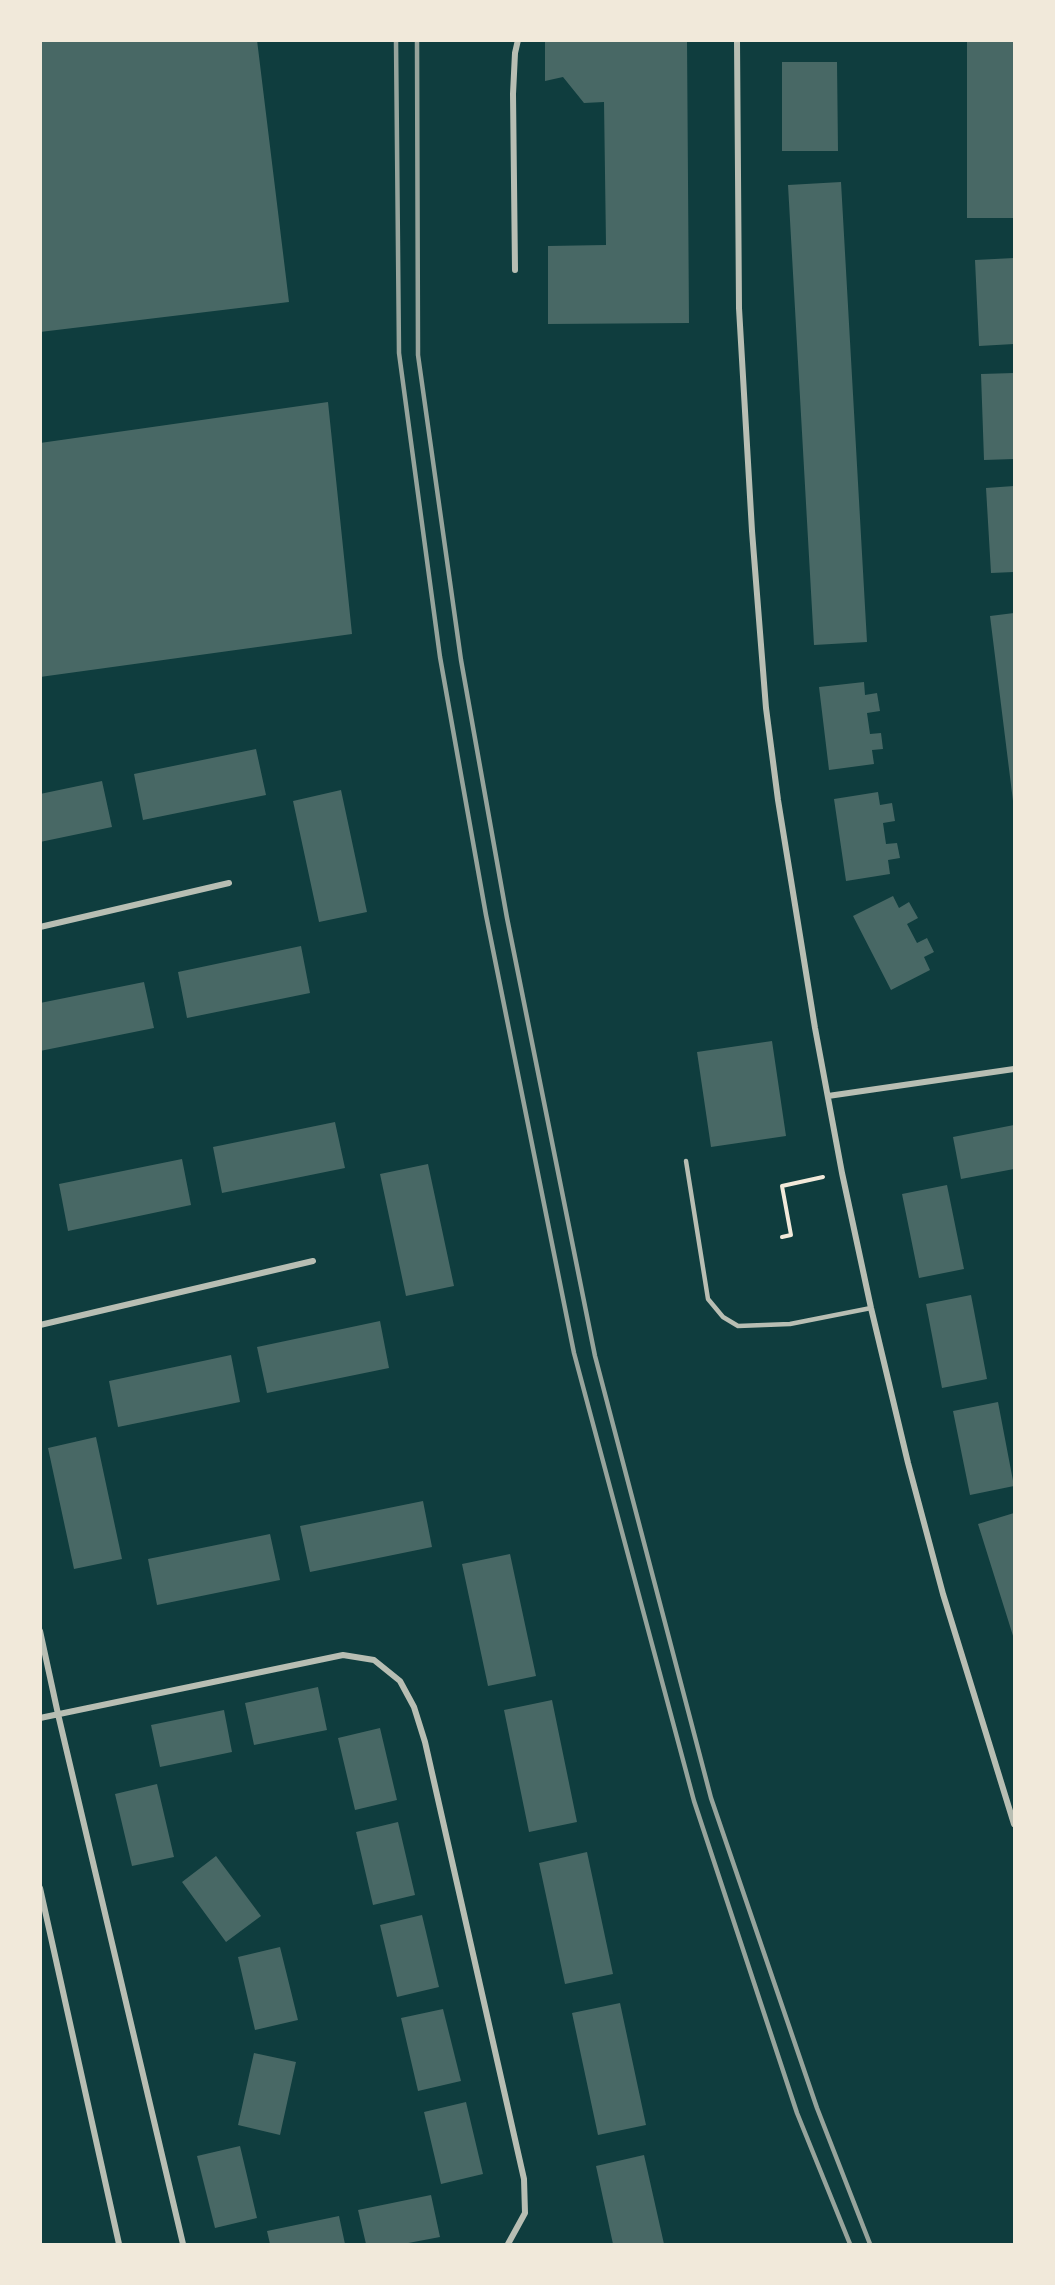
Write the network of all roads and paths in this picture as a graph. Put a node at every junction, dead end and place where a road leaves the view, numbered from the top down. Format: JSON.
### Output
{"nodes":[{"id":1,"x":518,"y":40,"type":"edge"},
{"id":2,"x":737,"y":40,"type":"edge"},
{"id":3,"x":514,"y":270,"type":"dead end"},
{"id":4,"x":229,"y":883,"type":"dead end"},
{"id":5,"x":40,"y":927,"type":"edge"},
{"id":6,"x":1014,"y":1069,"type":"edge"},
{"id":7,"x":828,"y":1096,"type":"junction"},
{"id":8,"x":686,"y":1161,"type":"dead end"},
{"id":9,"x":842,"y":1173,"type":"junction"},
{"id":10,"x":782,"y":1237,"type":"dead end"},
{"id":11,"x":313,"y":1261,"type":"dead end"},
{"id":12,"x":872,"y":1308,"type":"junction"},
{"id":13,"x":40,"y":1325,"type":"edge"},
{"id":14,"x":40,"y":1631,"type":"edge"},
{"id":15,"x":58,"y":1714,"type":"junction"},
{"id":16,"x":40,"y":1718,"type":"edge"},
{"id":17,"x":1014,"y":1824,"type":"edge"},
{"id":18,"x":40,"y":1888,"type":"edge"},
{"id":19,"x":119,"y":2244,"type":"edge"},
{"id":20,"x":183,"y":2244,"type":"edge"},
{"id":21,"x":508,"y":2244,"type":"edge"}],
"edges":[{"from":1,"to":3,"type":"street"},
{"from":2,"to":7,"type":"street"},
{"from":4,"to":5,"type":"street"},
{"from":6,"to":7,"type":"street"},
{"from":7,"to":9,"type":"street"},
{"from":8,"to":12,"type":"lane"},
{"from":9,"to":10,"type":"path"},
{"from":9,"to":12,"type":"street"},
{"from":11,"to":13,"type":"street"},
{"from":12,"to":17,"type":"street"},
{"from":14,"to":15,"type":"street"},
{"from":15,"to":16,"type":"street"},
{"from":15,"to":20,"type":"street"},
{"from":15,"to":21,"type":"street"},
{"from":18,"to":19,"type":"street"}]}
